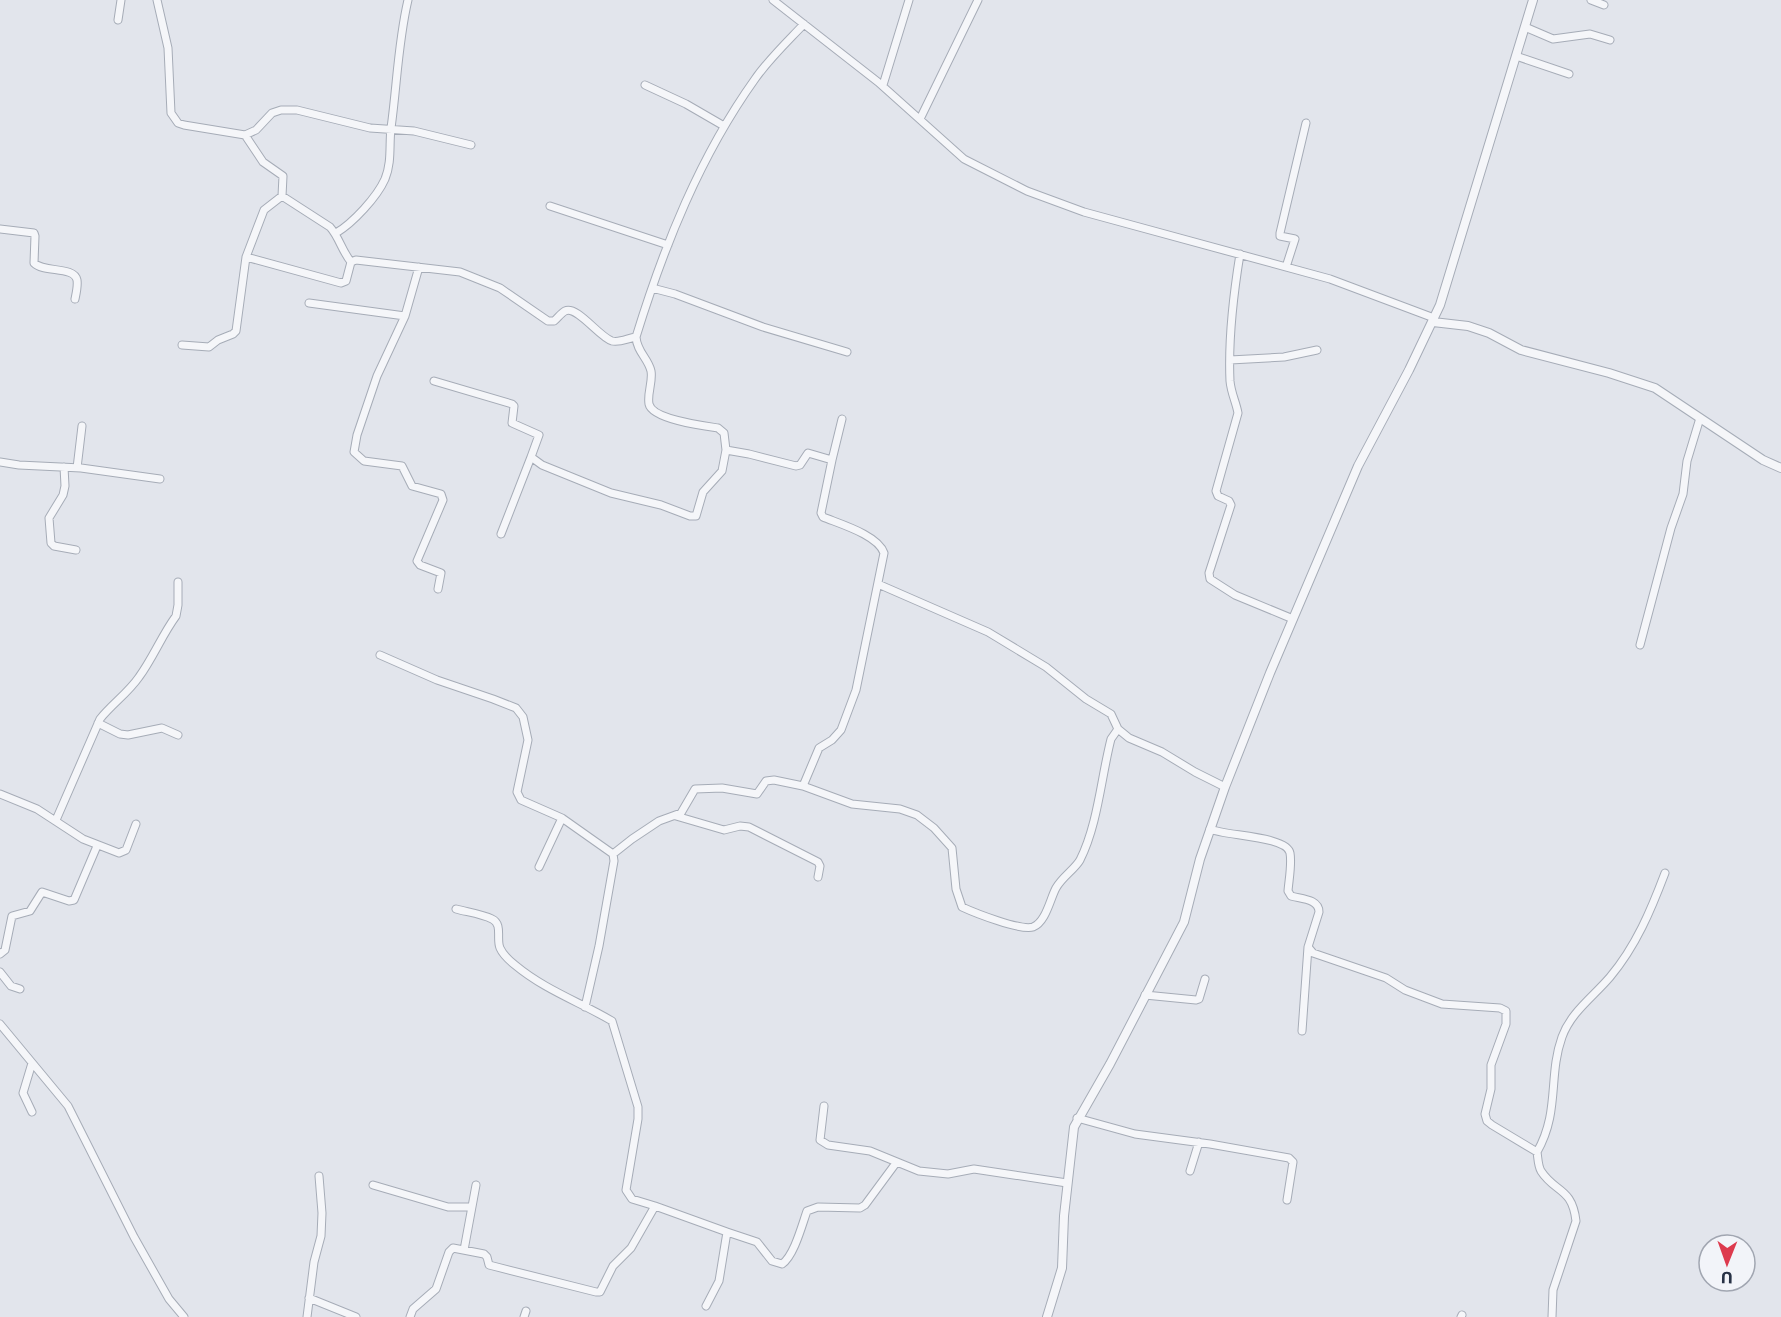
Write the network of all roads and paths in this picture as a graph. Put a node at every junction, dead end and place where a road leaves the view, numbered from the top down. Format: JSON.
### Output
{"nodes":[{"id":1,"x":121,"y":0,"type":"edge"},
{"id":2,"x":157,"y":0,"type":"edge"},
{"id":3,"x":408,"y":0,"type":"edge"},
{"id":4,"x":773,"y":0,"type":"edge"},
{"id":5,"x":909,"y":0,"type":"edge"},
{"id":6,"x":978,"y":0,"type":"edge"},
{"id":7,"x":1533,"y":0,"type":"edge"},
{"id":8,"x":1591,"y":0,"type":"edge"},
{"id":9,"x":781,"y":3,"type":"edge"},
{"id":10,"x":1604,"y":5,"type":"dead end"},
{"id":11,"x":118,"y":20,"type":"dead end"},
{"id":12,"x":804,"y":24,"type":"junction"},
{"id":13,"x":1525,"y":27,"type":"junction"},
{"id":14,"x":1610,"y":40,"type":"dead end"},
{"id":15,"x":1516,"y":56,"type":"junction"},
{"id":16,"x":1569,"y":74,"type":"dead end"},
{"id":17,"x":645,"y":85,"type":"dead end"},
{"id":18,"x":883,"y":86,"type":"junction"},
{"id":19,"x":920,"y":119,"type":"junction"},
{"id":20,"x":1306,"y":123,"type":"dead end"},
{"id":21,"x":724,"y":126,"type":"junction"},
{"id":22,"x":390,"y":130,"type":"junction"},
{"id":23,"x":245,"y":135,"type":"junction"},
{"id":24,"x":471,"y":145,"type":"dead end"},
{"id":25,"x":282,"y":196,"type":"junction"},
{"id":26,"x":549,"y":206,"type":"dead end"},
{"id":27,"x":0,"y":229,"type":"edge"},
{"id":28,"x":336,"y":233,"type":"junction"},
{"id":29,"x":668,"y":246,"type":"junction"},
{"id":30,"x":1240,"y":254,"type":"junction"},
{"id":31,"x":246,"y":257,"type":"junction"},
{"id":32,"x":351,"y":262,"type":"junction"},
{"id":33,"x":419,"y":267,"type":"junction"},
{"id":34,"x":1286,"y":267,"type":"junction"},
{"id":35,"x":652,"y":288,"type":"junction"},
{"id":36,"x":75,"y":299,"type":"dead end"},
{"id":37,"x":309,"y":303,"type":"dead end"},
{"id":38,"x":405,"y":316,"type":"junction"},
{"id":39,"x":1434,"y":320,"type":"junction"},
{"id":40,"x":636,"y":337,"type":"junction"},
{"id":41,"x":182,"y":345,"type":"dead end"},
{"id":42,"x":1317,"y":350,"type":"dead end"},
{"id":43,"x":847,"y":352,"type":"dead end"},
{"id":44,"x":1230,"y":360,"type":"junction"},
{"id":45,"x":434,"y":381,"type":"dead end"},
{"id":46,"x":1700,"y":418,"type":"junction"},
{"id":47,"x":843,"y":419,"type":"dead end"},
{"id":48,"x":82,"y":426,"type":"dead end"},
{"id":49,"x":726,"y":450,"type":"junction"},
{"id":50,"x":531,"y":457,"type":"junction"},
{"id":51,"x":832,"y":460,"type":"junction"},
{"id":52,"x":0,"y":462,"type":"edge"},
{"id":53,"x":64,"y":467,"type":"junction"},
{"id":54,"x":77,"y":468,"type":"junction"},
{"id":55,"x":1781,"y":468,"type":"edge"},
{"id":56,"x":160,"y":479,"type":"dead end"},
{"id":57,"x":501,"y":534,"type":"dead end"},
{"id":58,"x":76,"y":550,"type":"dead end"},
{"id":59,"x":178,"y":582,"type":"dead end"},
{"id":60,"x":878,"y":584,"type":"junction"},
{"id":61,"x":438,"y":589,"type":"dead end"},
{"id":62,"x":1293,"y":619,"type":"junction"},
{"id":63,"x":1640,"y":645,"type":"dead end"},
{"id":64,"x":380,"y":655,"type":"dead end"},
{"id":65,"x":98,"y":723,"type":"junction"},
{"id":66,"x":1118,"y":729,"type":"junction"},
{"id":67,"x":177,"y":735,"type":"dead end"},
{"id":68,"x":803,"y":786,"type":"junction"},
{"id":69,"x":1225,"y":787,"type":"junction"},
{"id":70,"x":0,"y":794,"type":"edge"},
{"id":71,"x":676,"y":816,"type":"junction"},
{"id":72,"x":562,"y":818,"type":"junction"},
{"id":73,"x":56,"y":820,"type":"junction"},
{"id":74,"x":136,"y":824,"type":"dead end"},
{"id":75,"x":1210,"y":829,"type":"junction"},
{"id":76,"x":98,"y":846,"type":"junction"},
{"id":77,"x":613,"y":854,"type":"junction"},
{"id":78,"x":539,"y":867,"type":"dead end"},
{"id":79,"x":1665,"y":873,"type":"dead end"},
{"id":80,"x":818,"y":878,"type":"dead end"},
{"id":81,"x":456,"y":909,"type":"dead end"},
{"id":82,"x":1308,"y":947,"type":"junction"},
{"id":83,"x":0,"y":954,"type":"edge"},
{"id":84,"x":0,"y":972,"type":"edge"},
{"id":85,"x":1205,"y":979,"type":"dead end"},
{"id":86,"x":20,"y":989,"type":"dead end"},
{"id":87,"x":1145,"y":995,"type":"junction"},
{"id":88,"x":585,"y":1007,"type":"junction"},
{"id":89,"x":0,"y":1024,"type":"edge"},
{"id":90,"x":1302,"y":1031,"type":"dead end"},
{"id":91,"x":32,"y":1063,"type":"junction"},
{"id":92,"x":824,"y":1106,"type":"dead end"},
{"id":93,"x":32,"y":1112,"type":"dead end"},
{"id":94,"x":1077,"y":1118,"type":"junction"},
{"id":95,"x":1199,"y":1142,"type":"junction"},
{"id":96,"x":1537,"y":1152,"type":"junction"},
{"id":97,"x":896,"y":1163,"type":"junction"},
{"id":98,"x":1190,"y":1171,"type":"dead end"},
{"id":99,"x":319,"y":1176,"type":"dead end"},
{"id":100,"x":1067,"y":1183,"type":"junction"},
{"id":101,"x":373,"y":1185,"type":"dead end"},
{"id":102,"x":476,"y":1185,"type":"dead end"},
{"id":103,"x":1287,"y":1200,"type":"dead end"},
{"id":104,"x":655,"y":1206,"type":"junction"},
{"id":105,"x":472,"y":1207,"type":"junction"},
{"id":106,"x":727,"y":1232,"type":"junction"},
{"id":107,"x":464,"y":1250,"type":"junction"},
{"id":108,"x":309,"y":1298,"type":"junction"},
{"id":109,"x":706,"y":1306,"type":"dead end"},
{"id":110,"x":184,"y":1317,"type":"edge"},
{"id":111,"x":307,"y":1317,"type":"edge"},
{"id":112,"x":356,"y":1317,"type":"edge"},
{"id":113,"x":410,"y":1317,"type":"edge"},
{"id":114,"x":1047,"y":1317,"type":"edge"},
{"id":115,"x":1552,"y":1317,"type":"edge"}],
"edges":[{"from":1,"to":11,"type":"street"},
{"from":2,"to":23,"type":"street"},
{"from":3,"to":22,"type":"street"},
{"from":4,"to":9,"type":"street"},
{"from":5,"to":18,"type":"street"},
{"from":6,"to":19,"type":"street"},
{"from":7,"to":13,"type":"street"},
{"from":8,"to":10,"type":"street"},
{"from":9,"to":12,"type":"street"},
{"from":12,"to":18,"type":"street"},
{"from":12,"to":21,"type":"street"},
{"from":13,"to":14,"type":"street"},
{"from":13,"to":15,"type":"street"},
{"from":15,"to":16,"type":"street"},
{"from":15,"to":39,"type":"street"},
{"from":17,"to":21,"type":"street"},
{"from":18,"to":19,"type":"street"},
{"from":19,"to":30,"type":"street"},
{"from":20,"to":34,"type":"street"},
{"from":21,"to":29,"type":"street"},
{"from":22,"to":23,"type":"street"},
{"from":22,"to":24,"type":"street"},
{"from":22,"to":28,"type":"street"},
{"from":23,"to":25,"type":"street"},
{"from":25,"to":28,"type":"street"},
{"from":25,"to":31,"type":"street"},
{"from":26,"to":29,"type":"street"},
{"from":27,"to":36,"type":"street"},
{"from":28,"to":32,"type":"street"},
{"from":29,"to":35,"type":"street"},
{"from":30,"to":34,"type":"street"},
{"from":30,"to":44,"type":"street"},
{"from":31,"to":32,"type":"street"},
{"from":31,"to":41,"type":"street"},
{"from":32,"to":33,"type":"street"},
{"from":33,"to":38,"type":"street"},
{"from":33,"to":40,"type":"street"},
{"from":34,"to":39,"type":"street"},
{"from":35,"to":40,"type":"street"},
{"from":35,"to":43,"type":"street"},
{"from":37,"to":38,"type":"street"},
{"from":38,"to":61,"type":"street"},
{"from":39,"to":46,"type":"street"},
{"from":39,"to":62,"type":"street"},
{"from":40,"to":49,"type":"street"},
{"from":42,"to":44,"type":"street"},
{"from":44,"to":62,"type":"street"},
{"from":45,"to":50,"type":"street"},
{"from":46,"to":55,"type":"street"},
{"from":46,"to":63,"type":"street"},
{"from":47,"to":51,"type":"street"},
{"from":48,"to":54,"type":"street"},
{"from":49,"to":50,"type":"street"},
{"from":49,"to":51,"type":"street"},
{"from":50,"to":57,"type":"street"},
{"from":51,"to":60,"type":"street"},
{"from":52,"to":53,"type":"street"},
{"from":53,"to":54,"type":"street"},
{"from":53,"to":58,"type":"street"},
{"from":54,"to":56,"type":"street"},
{"from":59,"to":65,"type":"street"},
{"from":60,"to":66,"type":"street"},
{"from":60,"to":68,"type":"street"},
{"from":62,"to":69,"type":"street"},
{"from":64,"to":72,"type":"street"},
{"from":65,"to":67,"type":"street"},
{"from":65,"to":73,"type":"street"},
{"from":66,"to":68,"type":"street"},
{"from":66,"to":69,"type":"street"},
{"from":68,"to":71,"type":"street"},
{"from":69,"to":75,"type":"street"},
{"from":70,"to":73,"type":"street"},
{"from":71,"to":77,"type":"street"},
{"from":71,"to":80,"type":"street"},
{"from":72,"to":77,"type":"street"},
{"from":72,"to":78,"type":"street"},
{"from":73,"to":76,"type":"street"},
{"from":74,"to":76,"type":"street"},
{"from":75,"to":82,"type":"street"},
{"from":75,"to":87,"type":"street"},
{"from":76,"to":83,"type":"street"},
{"from":77,"to":88,"type":"street"},
{"from":79,"to":96,"type":"street"},
{"from":81,"to":88,"type":"street"},
{"from":82,"to":90,"type":"street"},
{"from":82,"to":96,"type":"street"},
{"from":84,"to":86,"type":"street"},
{"from":85,"to":87,"type":"street"},
{"from":87,"to":94,"type":"street"},
{"from":88,"to":104,"type":"street"},
{"from":89,"to":91,"type":"street"},
{"from":91,"to":93,"type":"street"},
{"from":91,"to":110,"type":"street"},
{"from":92,"to":97,"type":"street"},
{"from":94,"to":95,"type":"street"},
{"from":94,"to":100,"type":"street"},
{"from":95,"to":98,"type":"street"},
{"from":95,"to":103,"type":"street"},
{"from":96,"to":115,"type":"street"},
{"from":97,"to":100,"type":"street"},
{"from":97,"to":106,"type":"street"},
{"from":99,"to":108,"type":"street"},
{"from":100,"to":114,"type":"street"},
{"from":101,"to":105,"type":"street"},
{"from":102,"to":105,"type":"street"},
{"from":104,"to":106,"type":"street"},
{"from":104,"to":107,"type":"street"},
{"from":105,"to":107,"type":"street"},
{"from":106,"to":109,"type":"street"},
{"from":107,"to":113,"type":"street"},
{"from":108,"to":111,"type":"street"},
{"from":108,"to":112,"type":"street"}]}
